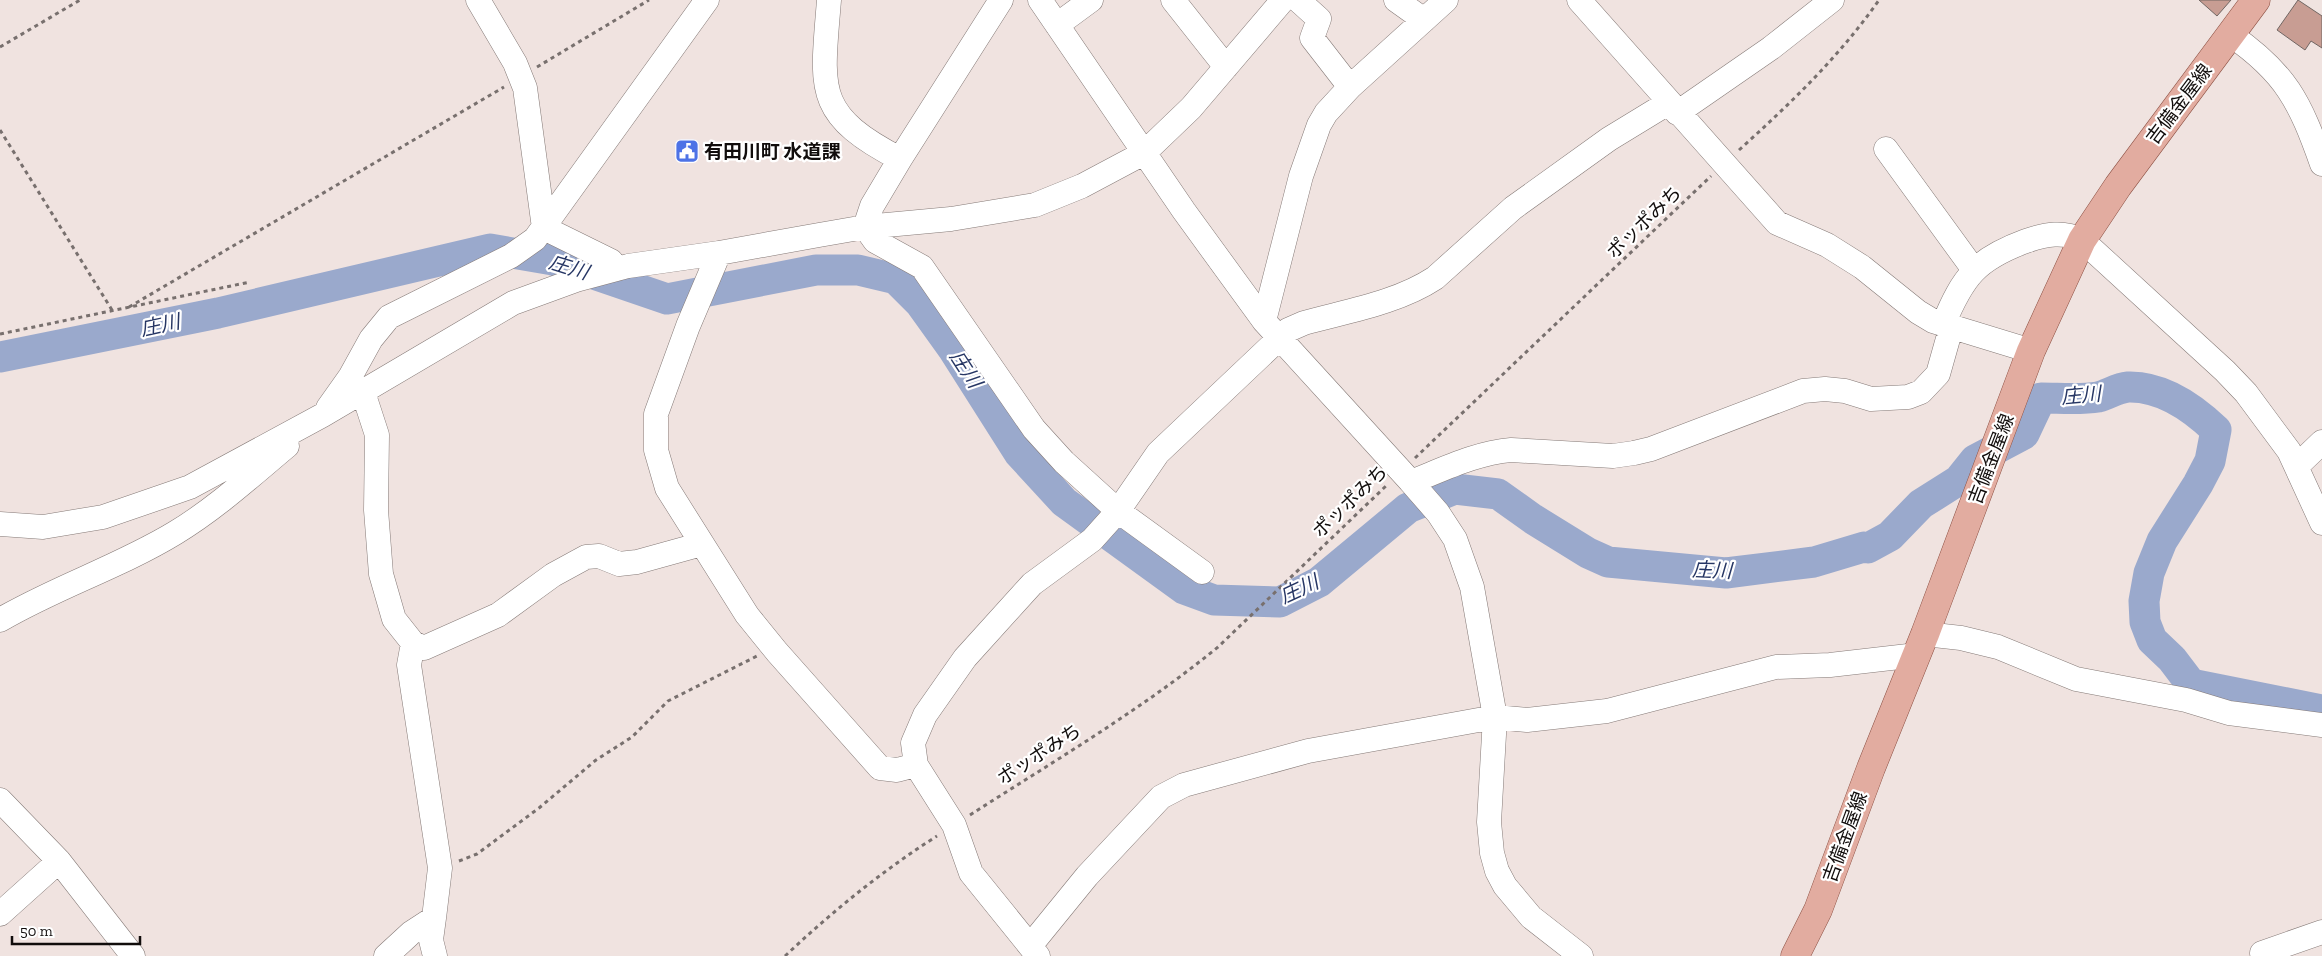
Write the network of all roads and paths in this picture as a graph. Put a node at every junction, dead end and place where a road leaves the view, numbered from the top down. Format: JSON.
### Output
{"nodes":[{"id":1,"x":80,"y":0,"type":"edge"},
{"id":2,"x":478,"y":0,"type":"edge"},
{"id":3,"x":649,"y":0,"type":"edge"},
{"id":4,"x":707,"y":0,"type":"edge"},
{"id":5,"x":829,"y":0,"type":"edge"},
{"id":6,"x":1001,"y":0,"type":"edge"},
{"id":7,"x":1040,"y":0,"type":"edge"},
{"id":8,"x":1091,"y":0,"type":"edge"},
{"id":9,"x":1173,"y":0,"type":"edge"},
{"id":10,"x":1396,"y":0,"type":"edge"},
{"id":11,"x":1446,"y":0,"type":"edge"},
{"id":12,"x":1579,"y":0,"type":"edge"},
{"id":13,"x":1832,"y":0,"type":"edge"},
{"id":14,"x":1880,"y":0,"type":"edge"},
{"id":15,"x":2256,"y":0,"type":"edge"},
{"id":16,"x":1285,"y":1,"type":"edge"},
{"id":17,"x":1424,"y":20,"type":"junction"},
{"id":18,"x":1057,"y":25,"type":"junction"},
{"id":19,"x":2231,"y":35,"type":"junction"},
{"id":20,"x":0,"y":47,"type":"edge"},
{"id":21,"x":1226,"y":67,"type":"junction"},
{"id":22,"x":520,"y":77,"type":"junction"},
{"id":23,"x":1350,"y":87,"type":"junction"},
{"id":24,"x":1672,"y":108,"type":"junction"},
{"id":25,"x":0,"y":130,"type":"edge"},
{"id":26,"x":1886,"y":150,"type":"dead end"},
{"id":27,"x":1144,"y":153,"type":"junction"},
{"id":28,"x":900,"y":159,"type":"junction"},
{"id":29,"x":2322,"y":164,"type":"edge"},
{"id":30,"x":1723,"y":165,"type":"junction"},
{"id":31,"x":865,"y":227,"type":"junction"},
{"id":32,"x":544,"y":228,"type":"junction"},
{"id":33,"x":2082,"y":240,"type":"junction"},
{"id":34,"x":719,"y":253,"type":"junction"},
{"id":35,"x":618,"y":268,"type":"junction"},
{"id":36,"x":1974,"y":270,"type":"junction"},
{"id":37,"x":250,"y":282,"type":"dead end"},
{"id":38,"x":129,"y":307,"type":"junction"},
{"id":39,"x":112,"y":310,"type":"junction"},
{"id":40,"x":1947,"y":326,"type":"junction"},
{"id":41,"x":1271,"y":330,"type":"junction"},
{"id":42,"x":0,"y":334,"type":"edge"},
{"id":43,"x":2031,"y":351,"type":"junction"},
{"id":44,"x":363,"y":392,"type":"junction"},
{"id":45,"x":322,"y":415,"type":"junction"},
{"id":46,"x":2322,"y":442,"type":"edge"},
{"id":47,"x":2297,"y":466,"type":"junction"},
{"id":48,"x":1406,"y":477,"type":"junction"},
{"id":49,"x":160,"y":497,"type":"junction"},
{"id":50,"x":1118,"y":511,"type":"junction"},
{"id":51,"x":2320,"y":514,"type":"edge"},
{"id":52,"x":0,"y":524,"type":"edge"},
{"id":53,"x":175,"y":533,"type":"junction"},
{"id":54,"x":702,"y":544,"type":"junction"},
{"id":55,"x":1202,"y":572,"type":"dead end"},
{"id":56,"x":0,"y":620,"type":"edge"},
{"id":57,"x":414,"y":643,"type":"junction"},
{"id":58,"x":1921,"y":644,"type":"junction"},
{"id":59,"x":774,"y":648,"type":"junction"},
{"id":60,"x":1495,"y":717,"type":"junction"},
{"id":61,"x":2322,"y":725,"type":"edge"},
{"id":62,"x":916,"y":765,"type":"junction"},
{"id":63,"x":0,"y":800,"type":"edge"},
{"id":64,"x":954,"y":825,"type":"junction"},
{"id":65,"x":59,"y":861,"type":"junction"},
{"id":66,"x":440,"y":868,"type":"junction"},
{"id":67,"x":0,"y":914,"type":"edge"},
{"id":68,"x":434,"y":918,"type":"junction"},
{"id":69,"x":2322,"y":932,"type":"edge"},
{"id":70,"x":1034,"y":951,"type":"edge"},
{"id":71,"x":2262,"y":953,"type":"dead end"},
{"id":72,"x":133,"y":956,"type":"edge"},
{"id":73,"x":386,"y":956,"type":"edge"},
{"id":74,"x":435,"y":956,"type":"edge"},
{"id":75,"x":785,"y":956,"type":"edge"},
{"id":76,"x":1581,"y":956,"type":"edge"},
{"id":77,"x":1795,"y":956,"type":"edge"}],
"edges":[{"from":1,"to":20,"type":"path"},
{"from":2,"to":22,"type":"street"},
{"from":3,"to":22,"type":"path"},
{"from":4,"to":32,"type":"street"},
{"from":5,"to":28,"type":"street"},
{"from":6,"to":28,"type":"street"},
{"from":7,"to":18,"type":"street"},
{"from":8,"to":18,"type":"street"},
{"from":9,"to":21,"type":"street"},
{"from":10,"to":17,"type":"street"},
{"from":11,"to":17,"type":"street"},
{"from":12,"to":24,"type":"street"},
{"from":13,"to":24,"type":"street"},
{"from":14,"to":30,"type":"path","name":"ポッポみち"},
{"from":15,"to":19,"type":"main road","name":"吉備金屋線"},
{"from":16,"to":21,"type":"street"},
{"from":16,"to":23,"type":"street"},
{"from":17,"to":23,"type":"street"},
{"from":18,"to":27,"type":"street"},
{"from":19,"to":29,"type":"street"},
{"from":19,"to":33,"type":"main road","name":"吉備金屋線"},
{"from":21,"to":27,"type":"street"},
{"from":22,"to":32,"type":"street"},
{"from":22,"to":38,"type":"path"},
{"from":23,"to":41,"type":"street"},
{"from":24,"to":30,"type":"street"},
{"from":24,"to":41,"type":"street"},
{"from":25,"to":39,"type":"path"},
{"from":26,"to":36,"type":"street"},
{"from":27,"to":31,"type":"street"},
{"from":27,"to":41,"type":"street"},
{"from":28,"to":31,"type":"street"},
{"from":30,"to":40,"type":"street"},
{"from":30,"to":48,"type":"path","name":"ポッポみち"},
{"from":31,"to":34,"type":"street"},
{"from":31,"to":50,"type":"street"},
{"from":32,"to":35,"type":"street"},
{"from":32,"to":45,"type":"street"},
{"from":33,"to":36,"type":"street"},
{"from":33,"to":43,"type":"main road","name":"吉備金屋線"},
{"from":33,"to":47,"type":"street"},
{"from":34,"to":35,"type":"street"},
{"from":34,"to":54,"type":"street"},
{"from":35,"to":44,"type":"street"},
{"from":36,"to":40,"type":"street"},
{"from":37,"to":38,"type":"path"},
{"from":38,"to":39,"type":"path"},
{"from":39,"to":42,"type":"path"},
{"from":40,"to":43,"type":"street"},
{"from":40,"to":48,"type":"street"},
{"from":41,"to":48,"type":"street"},
{"from":41,"to":50,"type":"street"},
{"from":43,"to":58,"type":"main road","name":"吉備金屋線"},
{"from":44,"to":45,"type":"street"},
{"from":44,"to":57,"type":"street"},
{"from":45,"to":49,"type":"street"},
{"from":45,"to":53,"type":"street"},
{"from":46,"to":47,"type":"street"},
{"from":47,"to":51,"type":"street"},
{"from":48,"to":60,"type":"street"},
{"from":48,"to":64,"type":"path","name":"ポッポみち"},
{"from":49,"to":52,"type":"street"},
{"from":49,"to":53,"type":"street"},
{"from":50,"to":55,"type":"street"},
{"from":50,"to":62,"type":"street"},
{"from":53,"to":56,"type":"street"},
{"from":54,"to":57,"type":"street"},
{"from":54,"to":59,"type":"street"},
{"from":57,"to":66,"type":"street"},
{"from":58,"to":60,"type":"street"},
{"from":58,"to":61,"type":"street"},
{"from":58,"to":77,"type":"main road","name":"吉備金屋線"},
{"from":59,"to":62,"type":"street"},
{"from":59,"to":66,"type":"path"},
{"from":60,"to":70,"type":"street"},
{"from":60,"to":76,"type":"street"},
{"from":62,"to":64,"type":"street"},
{"from":63,"to":65,"type":"street"},
{"from":64,"to":70,"type":"street"},
{"from":64,"to":75,"type":"path","name":"ポッポみち"},
{"from":65,"to":67,"type":"street"},
{"from":65,"to":72,"type":"street"},
{"from":66,"to":68,"type":"street"},
{"from":68,"to":73,"type":"street"},
{"from":68,"to":74,"type":"street"},
{"from":69,"to":71,"type":"street"}]}
